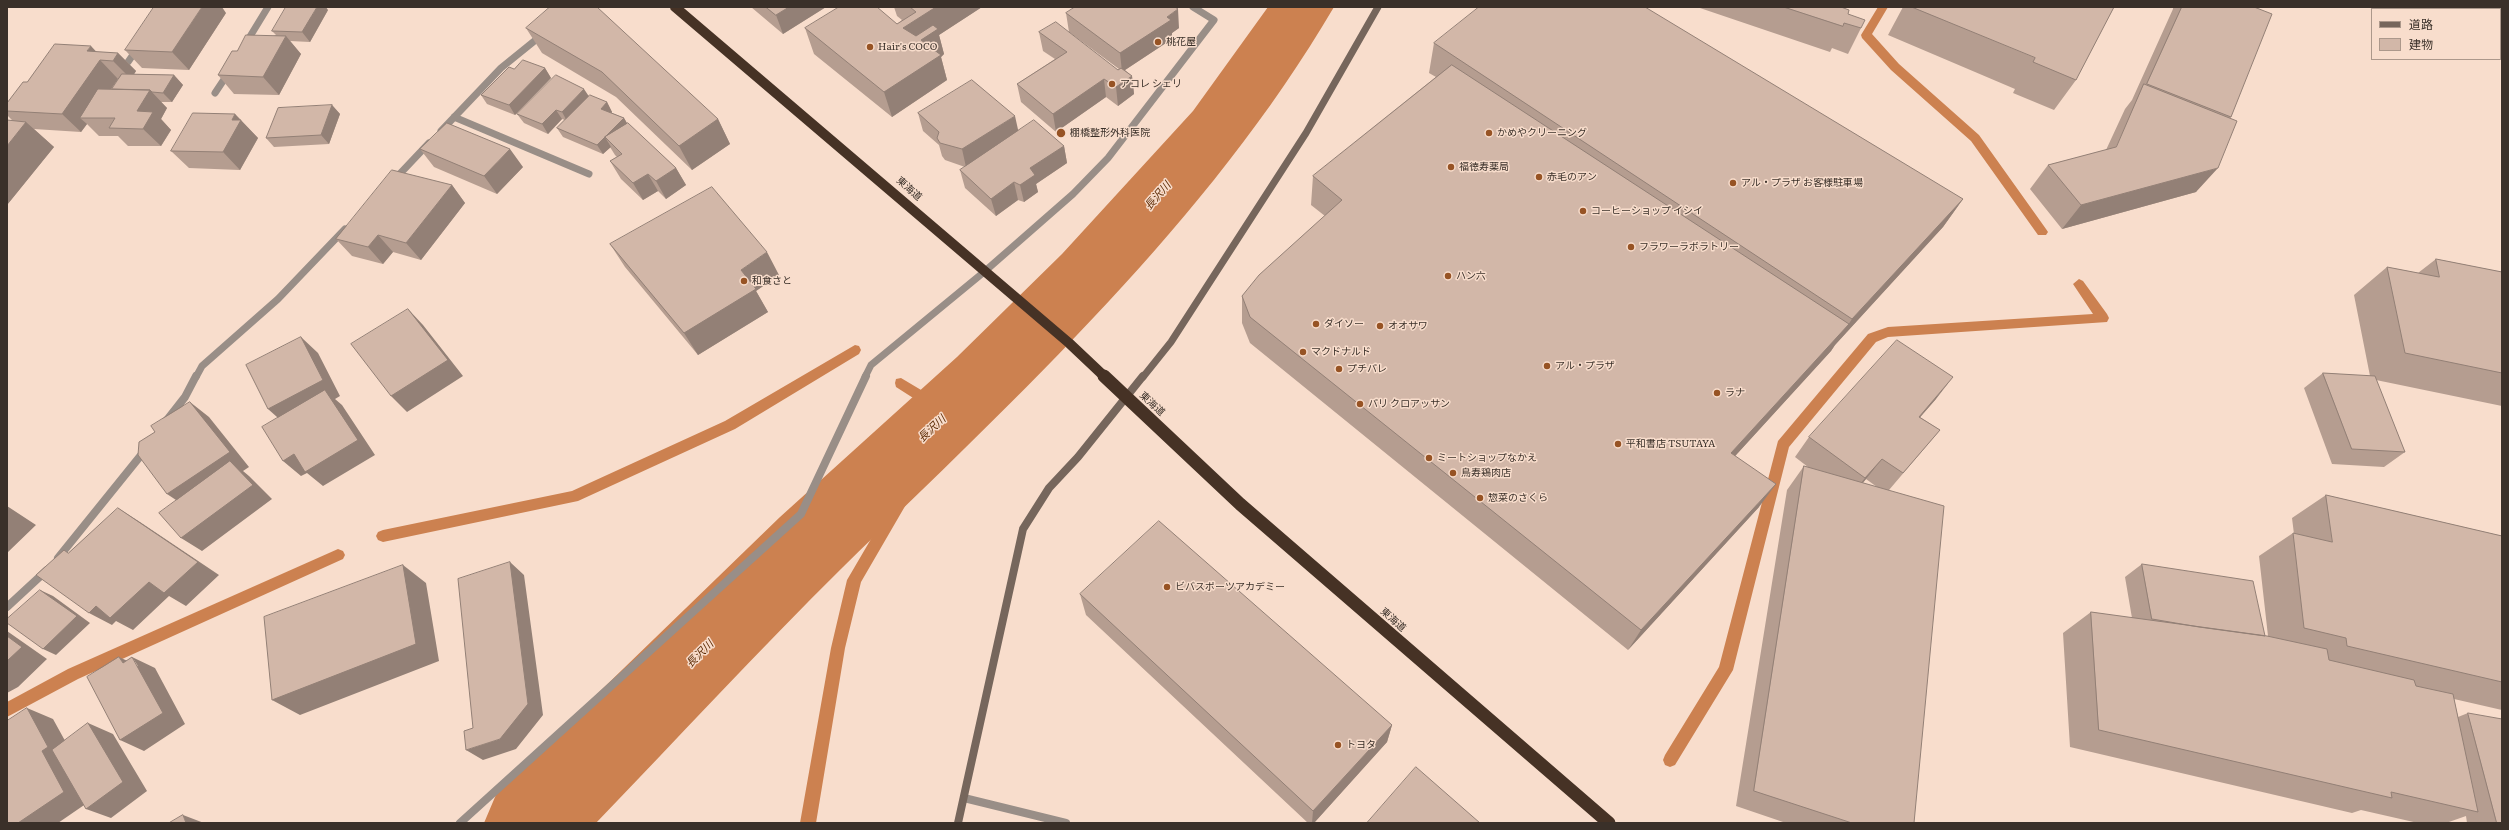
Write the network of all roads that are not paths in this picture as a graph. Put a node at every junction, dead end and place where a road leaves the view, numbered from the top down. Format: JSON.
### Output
{"nodes":[{"id":1,"x":268,"y":7,"type":"edge"},
{"id":2,"x":675,"y":7,"type":"edge"},
{"id":3,"x":1193,"y":7,"type":"edge"},
{"id":4,"x":1378,"y":7,"type":"edge"},
{"id":5,"x":552,"y":26,"type":"edge"},
{"id":6,"x":141,"y":43,"type":"edge"},
{"id":7,"x":244,"y":47,"type":"edge"},
{"id":8,"x":128,"y":62,"type":"edge"},
{"id":9,"x":232,"y":67,"type":"edge"},
{"id":10,"x":215,"y":94,"type":"dead end"},
{"id":11,"x":454,"y":117,"type":"junction"},
{"id":12,"x":589,"y":174,"type":"dead end"},
{"id":13,"x":387,"y":186,"type":"edge"},
{"id":14,"x":349,"y":226,"type":"edge"},
{"id":15,"x":984,"y":272,"type":"junction"},
{"id":16,"x":1126,"y":397,"type":"junction"},
{"id":17,"x":161,"y":429,"type":"edge"},
{"id":18,"x":151,"y":442,"type":"edge"},
{"id":19,"x":7,"y":607,"type":"edge"},
{"id":20,"x":964,"y":798,"type":"junction"},
{"id":21,"x":460,"y":823,"type":"edge"},
{"id":22,"x":958,"y":823,"type":"edge"},
{"id":23,"x":1066,"y":823,"type":"edge"},
{"id":24,"x":1609,"y":823,"type":"edge"}],
"edges":[{"from":1,"to":7,"type":"street"},
{"from":2,"to":15,"type":"highway","name":"東海道"},
{"from":3,"to":15,"type":"street"},
{"from":4,"to":16,"type":"street"},
{"from":5,"to":11,"type":"street"},
{"from":6,"to":8,"type":"street"},
{"from":9,"to":10,"type":"street"},
{"from":11,"to":12,"type":"street"},
{"from":11,"to":13,"type":"street"},
{"from":14,"to":17,"type":"street"},
{"from":15,"to":16,"type":"highway","name":"東海道"},
{"from":15,"to":21,"type":"street"},
{"from":16,"to":20,"type":"street"},
{"from":16,"to":24,"type":"highway","name":"東海道"},
{"from":18,"to":19,"type":"street"},
{"from":20,"to":22,"type":"street"},
{"from":20,"to":23,"type":"street"}]}
